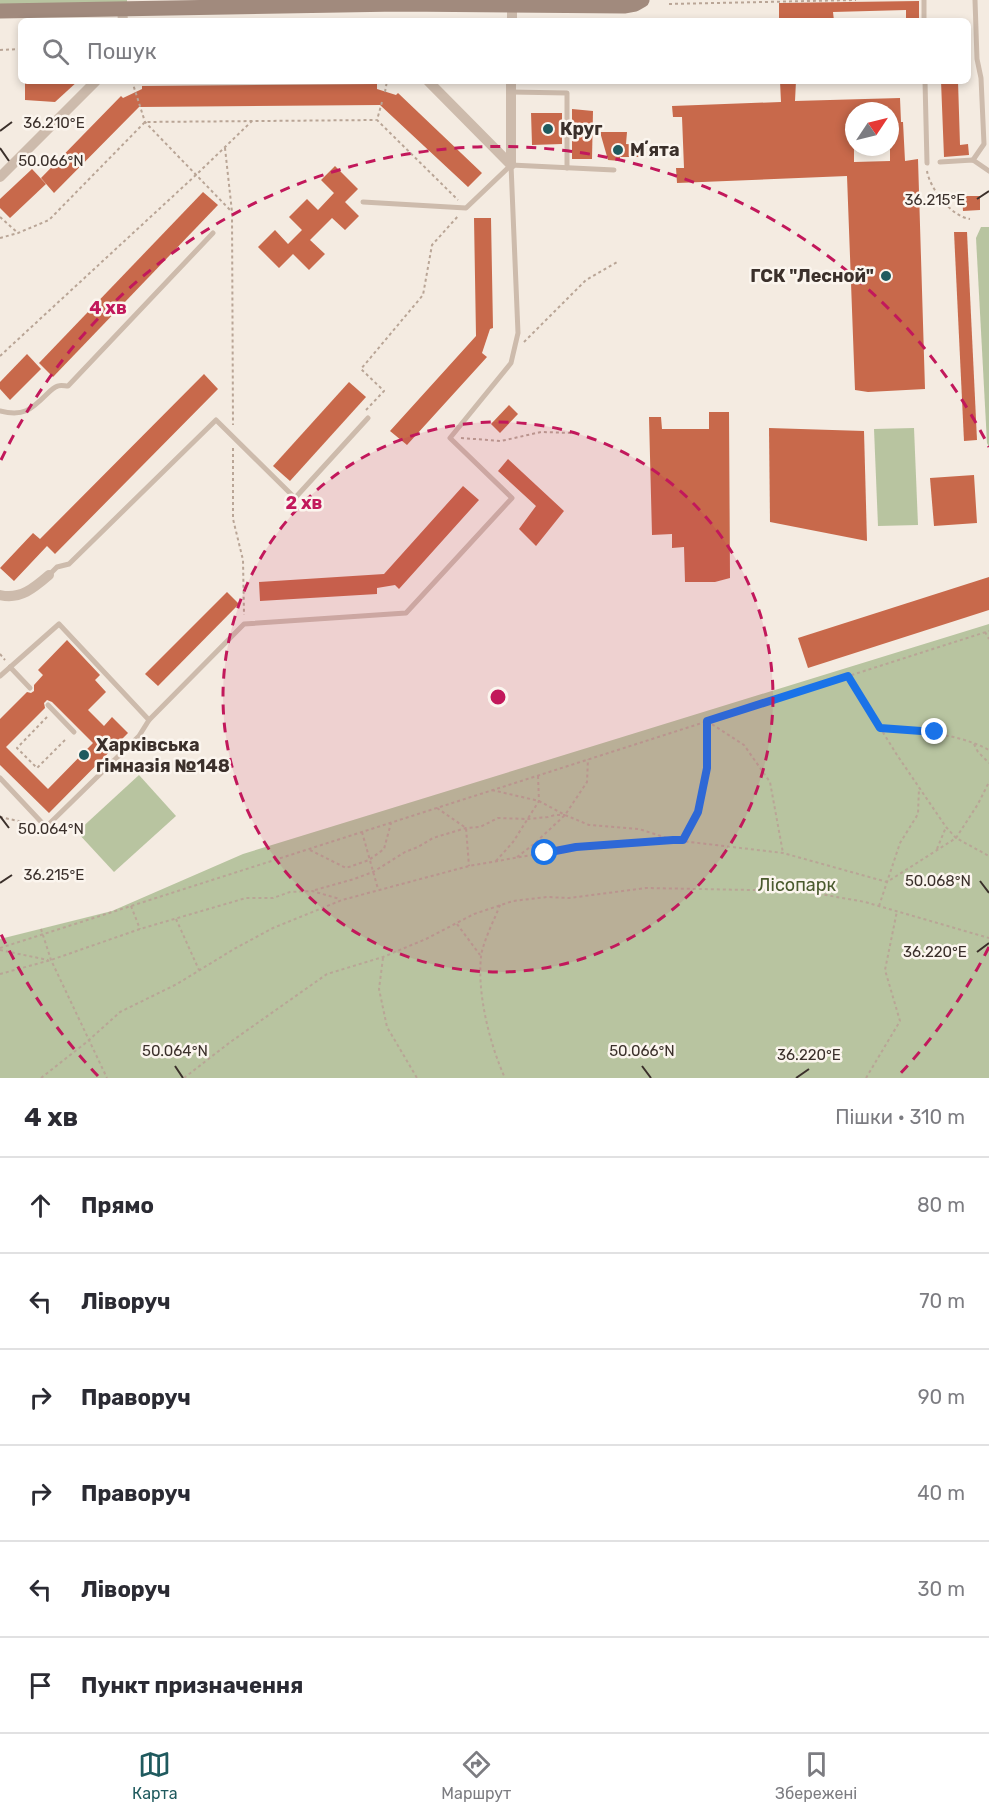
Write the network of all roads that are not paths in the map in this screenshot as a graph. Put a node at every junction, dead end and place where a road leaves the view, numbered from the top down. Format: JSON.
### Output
{"nodes":[{"id":1,"x":642,"y":0,"type":"edge"},
{"id":2,"x":924,"y":0,"type":"edge"},
{"id":3,"x":975,"y":0,"type":"edge"},
{"id":4,"x":0,"y":11,"type":"edge"},
{"id":5,"x":512,"y":13,"type":"edge"},
{"id":6,"x":122,"y":15,"type":"edge"},
{"id":7,"x":924,"y":18,"type":"edge"},
{"id":8,"x":93,"y":84,"type":"edge"},
{"id":9,"x":431,"y":84,"type":"edge"},
{"id":10,"x":925,"y":84,"type":"edge"},
{"id":11,"x":511,"y":86,"type":"edge"},
{"id":12,"x":973,"y":160,"type":"junction"},
{"id":13,"x":940,"y":162,"type":"dead end"},
{"id":14,"x":927,"y":163,"type":"road end"},
{"id":15,"x":511,"y":165,"type":"junction"},
{"id":16,"x":567,"y":168,"type":"junction"},
{"id":17,"x":614,"y":170,"type":"dead end"},
{"id":18,"x":989,"y":171,"type":"edge"},
{"id":19,"x":0,"y":177,"type":"edge"},
{"id":20,"x":363,"y":202,"type":"dead end"},
{"id":21,"x":213,"y":233,"type":"dead end"},
{"id":22,"x":0,"y":411,"type":"edge"},
{"id":23,"x":368,"y":418,"type":"dead end"},
{"id":24,"x":49,"y":575,"type":"joint"},
{"id":25,"x":0,"y":595,"type":"edge"},
{"id":26,"x":10,"y":667,"type":"junction"},
{"id":27,"x":0,"y":676,"type":"edge"},
{"id":28,"x":30,"y":688,"type":"dead end"},
{"id":29,"x":48,"y":705,"type":"dead end"},
{"id":30,"x":149,"y":720,"type":"junction"},
{"id":31,"x":74,"y":732,"type":"road end"},
{"id":32,"x":0,"y":778,"type":"edge"}],
"edges":[{"from":1,"to":5,"type":"main road"},
{"from":2,"to":7,"type":"lane"},
{"from":3,"to":12,"type":"lane"},
{"from":4,"to":6,"type":"main road"},
{"from":5,"to":6,"type":"main road"},
{"from":8,"to":19,"type":"street"},
{"from":9,"to":15,"type":"street"},
{"from":10,"to":14,"type":"lane"},
{"from":11,"to":15,"type":"street"},
{"from":11,"to":16,"type":"lane"},
{"from":12,"to":13,"type":"lane"},
{"from":12,"to":18,"type":"lane"},
{"from":15,"to":16,"type":"lane"},
{"from":15,"to":20,"type":"lane"},
{"from":15,"to":30,"type":"lane"},
{"from":16,"to":17,"type":"lane"},
{"from":21,"to":22,"type":"lane"},
{"from":23,"to":24,"type":"lane"},
{"from":24,"to":25,"type":"street"},
{"from":26,"to":27,"type":"lane"},
{"from":26,"to":28,"type":"lane"},
{"from":26,"to":30,"type":"lane"},
{"from":29,"to":31,"type":"lane"},
{"from":30,"to":32,"type":"lane"}]}
